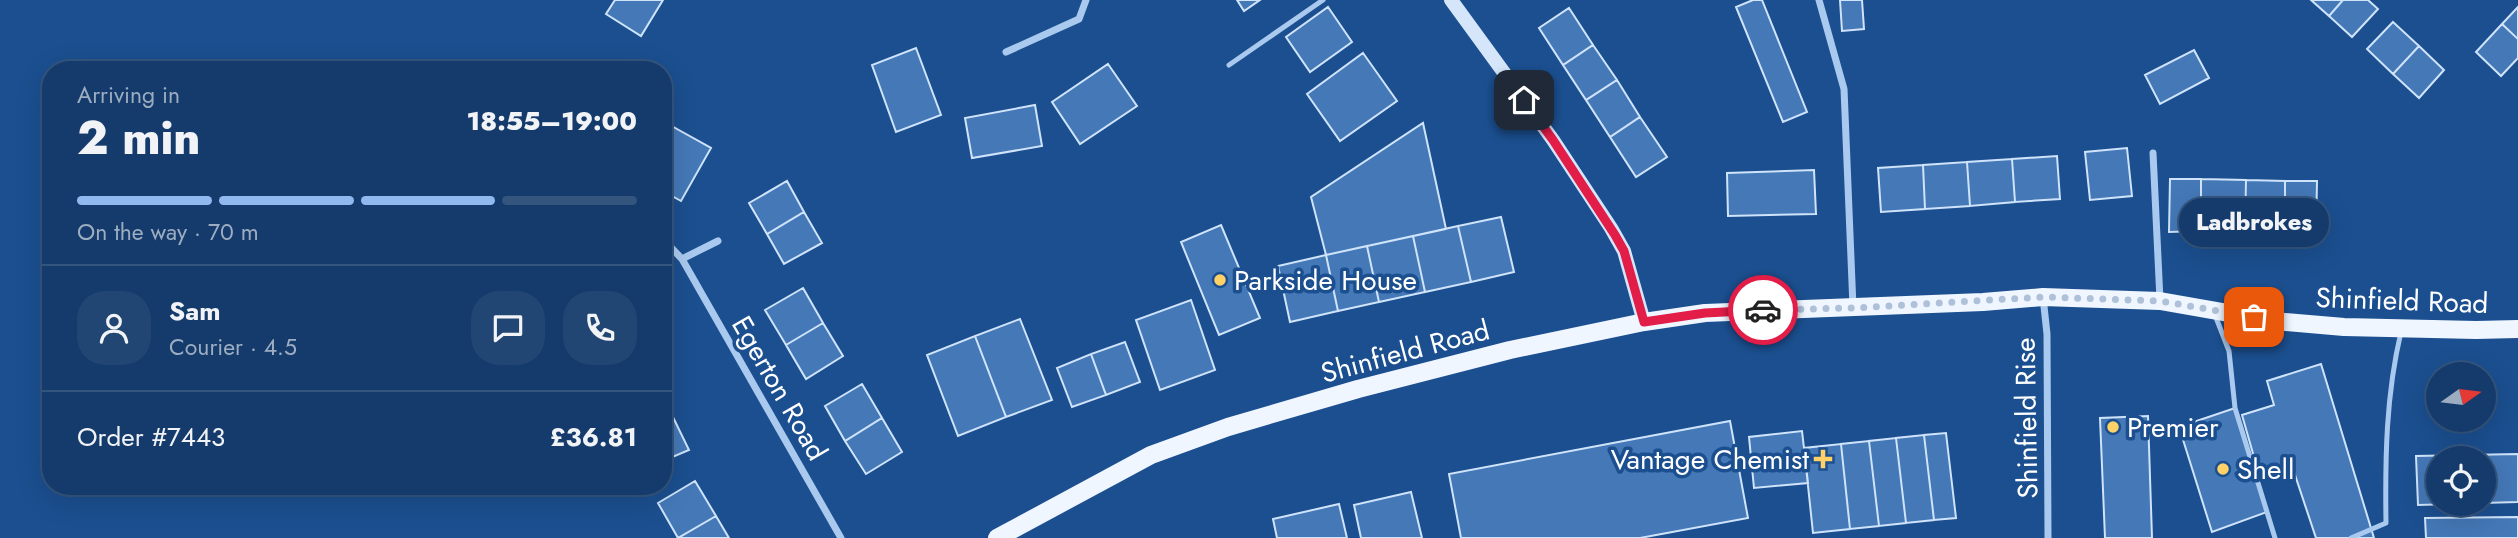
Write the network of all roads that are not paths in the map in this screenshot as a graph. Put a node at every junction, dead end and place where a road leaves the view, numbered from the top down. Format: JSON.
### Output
{"nodes":[{"id":1,"x":1086,"y":0,"type":"edge"},
{"id":2,"x":1323,"y":0,"type":"edge"},
{"id":3,"x":1451,"y":0,"type":"edge"},
{"id":4,"x":1819,"y":0,"type":"edge"},
{"id":5,"x":1006,"y":52,"type":"dead end"},
{"id":6,"x":1229,"y":65,"type":"dead end"},
{"id":7,"x":2153,"y":153,"type":"dead end"},
{"id":8,"x":718,"y":241,"type":"dead end"},
{"id":9,"x":672,"y":249,"type":"edge"},
{"id":10,"x":682,"y":260,"type":"junction"},
{"id":11,"x":2043,"y":297,"type":"junction"},
{"id":12,"x":2160,"y":301,"type":"junction"},
{"id":13,"x":1853,"y":308,"type":"junction"},
{"id":14,"x":2214,"y":310,"type":"junction"},
{"id":15,"x":1644,"y":322,"type":"junction"},
{"id":16,"x":2402,"y":329,"type":"junction"},
{"id":17,"x":2518,"y":329,"type":"edge"},
{"id":18,"x":841,"y":538,"type":"edge"},
{"id":19,"x":997,"y":538,"type":"edge"},
{"id":20,"x":2048,"y":538,"type":"edge"},
{"id":21,"x":2275,"y":538,"type":"edge"},
{"id":22,"x":2351,"y":538,"type":"edge"}],
"edges":[{"from":1,"to":5,"type":"street"},
{"from":2,"to":6,"type":"lane"},
{"from":3,"to":15,"type":"street"},
{"from":4,"to":13,"type":"street"},
{"from":7,"to":12,"type":"street"},
{"from":8,"to":10,"type":"street"},
{"from":9,"to":10,"type":"street","name":"Egerton Road"},
{"from":10,"to":18,"type":"street","name":"Egerton Road"},
{"from":11,"to":12,"type":"main road","name":"Shinfield Road"},
{"from":11,"to":13,"type":"main road","name":"Shinfield Road"},
{"from":11,"to":20,"type":"street","name":"Shinfield Rise"},
{"from":12,"to":14,"type":"main road","name":"Shinfield Road"},
{"from":13,"to":15,"type":"main road","name":"Shinfield Road"},
{"from":14,"to":16,"type":"main road","name":"Shinfield Road"},
{"from":14,"to":21,"type":"lane"},
{"from":15,"to":19,"type":"main road","name":"Shinfield Road"},
{"from":16,"to":17,"type":"main road","name":"Shinfield Road"},
{"from":16,"to":22,"type":"lane"}]}
